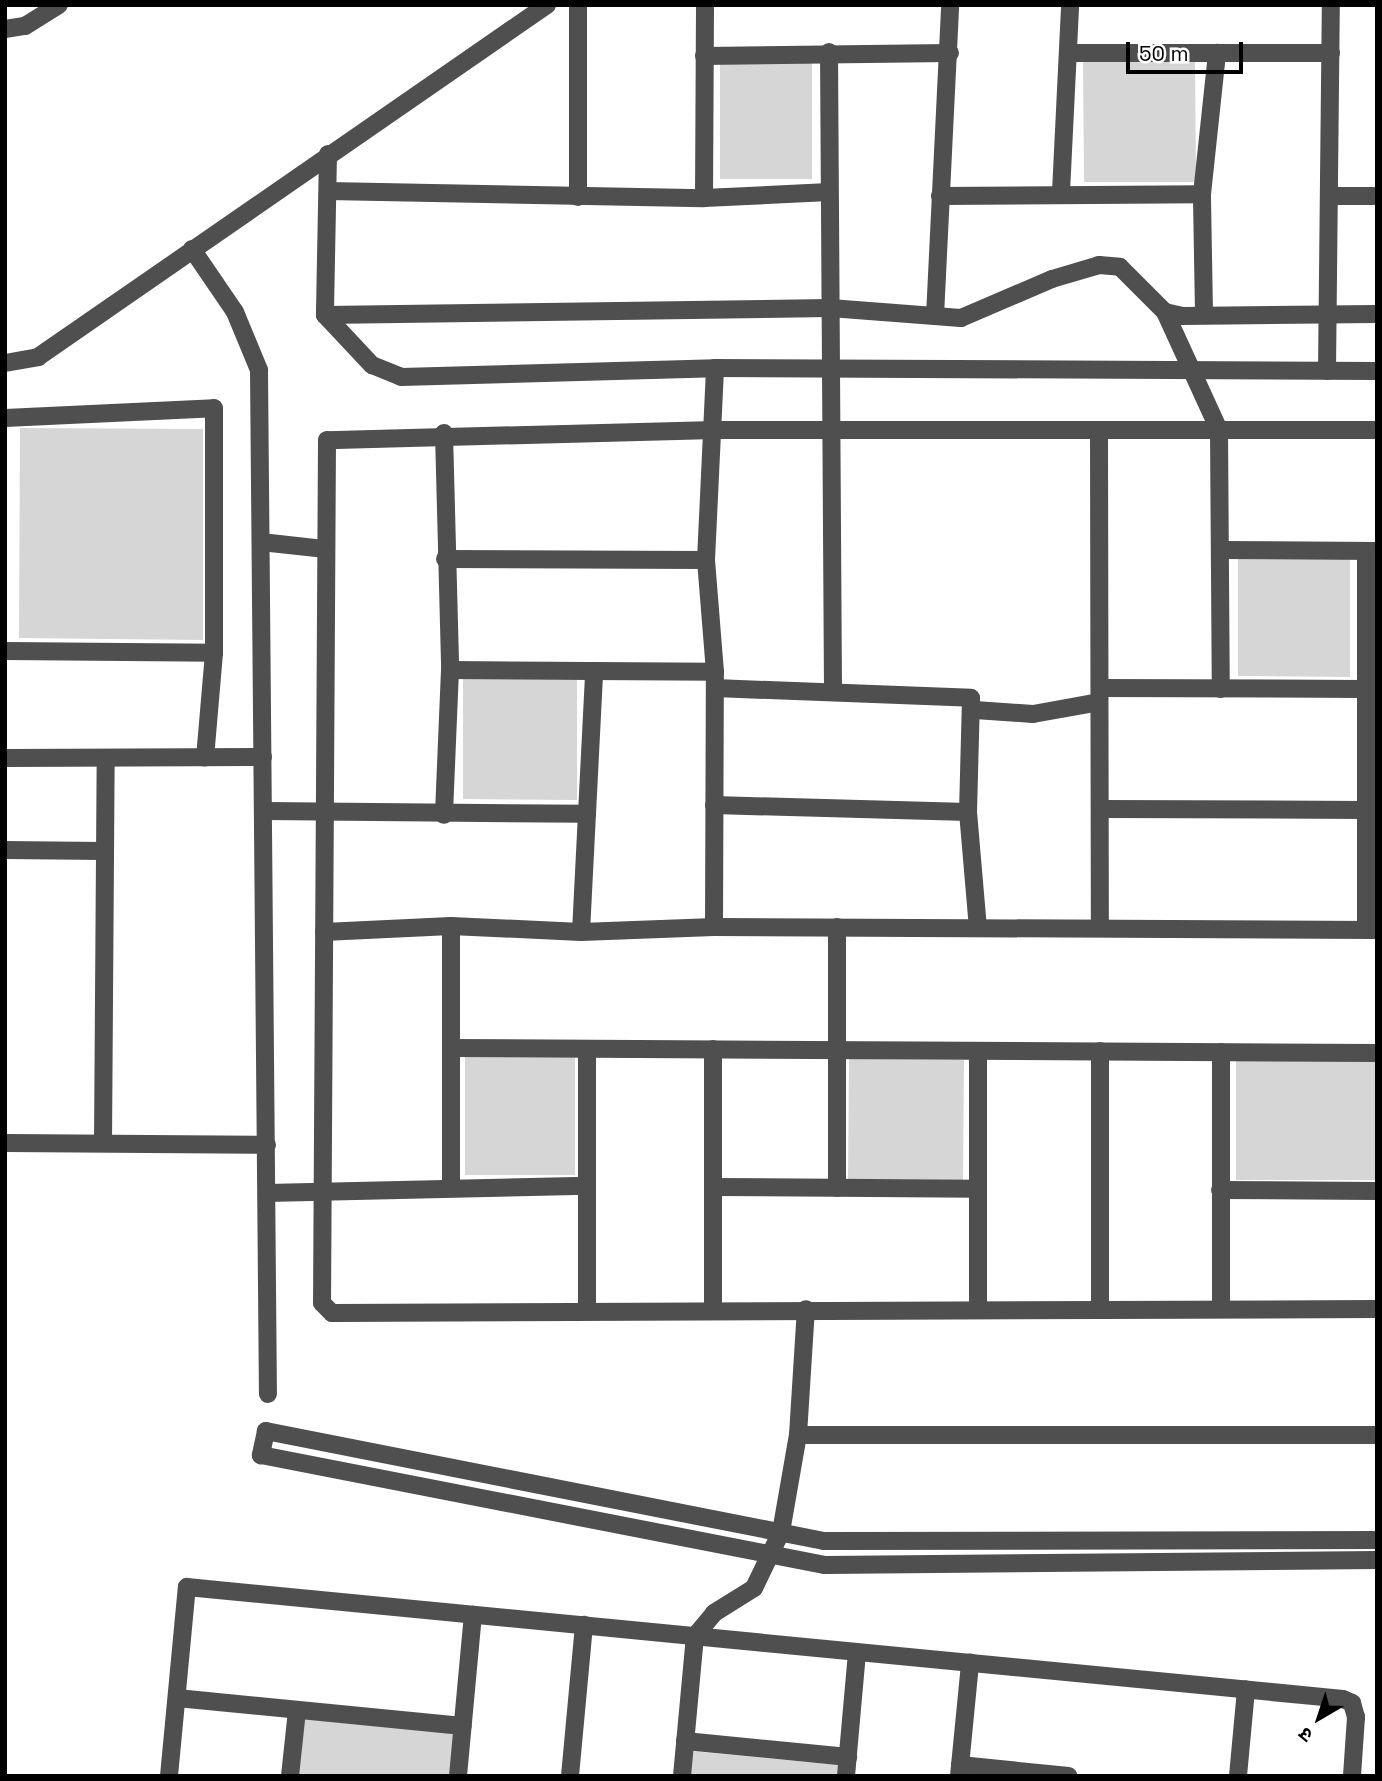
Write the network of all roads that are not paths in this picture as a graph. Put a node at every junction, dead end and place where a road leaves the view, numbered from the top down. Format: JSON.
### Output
{"nodes":[{"id":1,"x":59,"y":5,"type":"edge"},
{"id":2,"x":547,"y":5,"type":"edge"},
{"id":3,"x":578,"y":5,"type":"edge"},
{"id":4,"x":705,"y":5,"type":"edge"},
{"id":5,"x":950,"y":5,"type":"edge"},
{"id":6,"x":1070,"y":5,"type":"edge"},
{"id":7,"x":1331,"y":5,"type":"edge"},
{"id":8,"x":5,"y":29,"type":"edge"},
{"id":9,"x":829,"y":52,"type":"junction"},
{"id":10,"x":950,"y":53,"type":"junction"},
{"id":11,"x":1070,"y":53,"type":"junction"},
{"id":12,"x":1217,"y":53,"type":"junction"},
{"id":13,"x":1331,"y":53,"type":"junction"},
{"id":14,"x":704,"y":56,"type":"junction"},
{"id":15,"x":328,"y":154,"type":"junction"},
{"id":16,"x":328,"y":191,"type":"junction"},
{"id":17,"x":829,"y":192,"type":"junction"},
{"id":18,"x":1061,"y":192,"type":"junction"},
{"id":19,"x":1202,"y":194,"type":"junction"},
{"id":20,"x":940,"y":196,"type":"junction"},
{"id":21,"x":1332,"y":196,"type":"junction"},
{"id":22,"x":1377,"y":196,"type":"edge"},
{"id":23,"x":578,"y":197,"type":"junction"},
{"id":24,"x":704,"y":198,"type":"junction"},
{"id":25,"x":192,"y":249,"type":"junction"},
{"id":26,"x":830,"y":308,"type":"junction"},
{"id":27,"x":1165,"y":312,"type":"junction"},
{"id":28,"x":1204,"y":313,"type":"junction"},
{"id":29,"x":1377,"y":314,"type":"edge"},
{"id":30,"x":325,"y":315,"type":"junction"},
{"id":31,"x":1328,"y":315,"type":"junction"},
{"id":32,"x":935,"y":316,"type":"junction"},
{"id":33,"x":5,"y":363,"type":"edge"},
{"id":34,"x":715,"y":368,"type":"junction"},
{"id":35,"x":831,"y":369,"type":"junction"},
{"id":36,"x":1195,"y":371,"type":"junction"},
{"id":37,"x":1327,"y":371,"type":"junction"},
{"id":38,"x":1377,"y":371,"type":"edge"},
{"id":39,"x":5,"y":418,"type":"edge"},
{"id":40,"x":715,"y":430,"type":"junction"},
{"id":41,"x":831,"y":430,"type":"junction"},
{"id":42,"x":1099,"y":430,"type":"junction"},
{"id":43,"x":1219,"y":430,"type":"junction"},
{"id":44,"x":1377,"y":430,"type":"edge"},
{"id":45,"x":444,"y":433,"type":"junction"},
{"id":46,"x":261,"y":542,"type":"junction"},
{"id":47,"x":324,"y":549,"type":"junction"},
{"id":48,"x":1220,"y":550,"type":"junction"},
{"id":49,"x":1371,"y":551,"type":"edge"},
{"id":50,"x":445,"y":559,"type":"junction"},
{"id":51,"x":706,"y":560,"type":"junction"},
{"id":52,"x":5,"y":652,"type":"edge"},
{"id":53,"x":214,"y":653,"type":"junction"},
{"id":54,"x":450,"y":670,"type":"junction"},
{"id":55,"x":594,"y":671,"type":"junction"},
{"id":56,"x":715,"y":680,"type":"junction"},
{"id":57,"x":833,"y":689,"type":"junction"},
{"id":58,"x":1221,"y":689,"type":"junction"},
{"id":59,"x":1366,"y":689,"type":"junction"},
{"id":60,"x":1100,"y":695,"type":"junction"},
{"id":61,"x":975,"y":710,"type":"junction"},
{"id":62,"x":263,"y":757,"type":"junction"},
{"id":63,"x":5,"y":758,"type":"edge"},
{"id":64,"x":106,"y":758,"type":"junction"},
{"id":65,"x":205,"y":758,"type":"junction"},
{"id":66,"x":715,"y":805,"type":"junction"},
{"id":67,"x":1100,"y":809,"type":"junction"},
{"id":68,"x":1366,"y":810,"type":"junction"},
{"id":69,"x":264,"y":811,"type":"junction"},
{"id":70,"x":968,"y":812,"type":"junction"},
{"id":71,"x":586,"y":814,"type":"junction"},
{"id":72,"x":326,"y":815,"type":"junction"},
{"id":73,"x":444,"y":816,"type":"junction"},
{"id":74,"x":5,"y":850,"type":"edge"},
{"id":75,"x":103,"y":850,"type":"junction"},
{"id":76,"x":451,"y":926,"type":"junction"},
{"id":77,"x":715,"y":927,"type":"junction"},
{"id":78,"x":837,"y":927,"type":"junction"},
{"id":79,"x":978,"y":928,"type":"junction"},
{"id":80,"x":1100,"y":929,"type":"junction"},
{"id":81,"x":1371,"y":930,"type":"edge"},
{"id":82,"x":324,"y":932,"type":"junction"},
{"id":83,"x":580,"y":932,"type":"junction"},
{"id":84,"x":451,"y":1048,"type":"junction"},
{"id":85,"x":587,"y":1049,"type":"junction"},
{"id":86,"x":713,"y":1049,"type":"junction"},
{"id":87,"x":837,"y":1050,"type":"junction"},
{"id":88,"x":978,"y":1051,"type":"junction"},
{"id":89,"x":1100,"y":1051,"type":"junction"},
{"id":90,"x":1221,"y":1052,"type":"junction"},
{"id":91,"x":1377,"y":1053,"type":"edge"},
{"id":92,"x":5,"y":1143,"type":"edge"},
{"id":93,"x":103,"y":1143,"type":"junction"},
{"id":94,"x":267,"y":1144,"type":"junction"},
{"id":95,"x":451,"y":1185,"type":"junction"},
{"id":96,"x":587,"y":1186,"type":"junction"},
{"id":97,"x":713,"y":1187,"type":"junction"},
{"id":98,"x":837,"y":1188,"type":"junction"},
{"id":99,"x":978,"y":1189,"type":"junction"},
{"id":100,"x":1220,"y":1190,"type":"junction"},
{"id":101,"x":1377,"y":1191,"type":"edge"},
{"id":102,"x":267,"y":1193,"type":"junction"},
{"id":103,"x":324,"y":1193,"type":"junction"},
{"id":104,"x":587,"y":1309,"type":"junction"},
{"id":105,"x":713,"y":1309,"type":"junction"},
{"id":106,"x":806,"y":1309,"type":"junction"},
{"id":107,"x":978,"y":1309,"type":"junction"},
{"id":108,"x":1100,"y":1309,"type":"junction"},
{"id":109,"x":1220,"y":1309,"type":"junction"},
{"id":110,"x":1377,"y":1309,"type":"edge"},
{"id":111,"x":268,"y":1394,"type":"dead end"},
{"id":112,"x":798,"y":1435,"type":"junction"},
{"id":113,"x":1377,"y":1435,"type":"edge"},
{"id":114,"x":781,"y":1532,"type":"junction"},
{"id":115,"x":1377,"y":1540,"type":"edge"},
{"id":116,"x":774,"y":1555,"type":"junction"},
{"id":117,"x":1377,"y":1560,"type":"edge"},
{"id":118,"x":473,"y":1615,"type":"junction"},
{"id":119,"x":584,"y":1625,"type":"junction"},
{"id":120,"x":695,"y":1636,"type":"junction"},
{"id":121,"x":858,"y":1652,"type":"junction"},
{"id":122,"x":970,"y":1662,"type":"junction"},
{"id":123,"x":1246,"y":1689,"type":"junction"},
{"id":124,"x":177,"y":1698,"type":"junction"},
{"id":125,"x":297,"y":1710,"type":"junction"},
{"id":126,"x":463,"y":1726,"type":"junction"},
{"id":127,"x":685,"y":1741,"type":"junction"},
{"id":128,"x":848,"y":1757,"type":"junction"},
{"id":129,"x":960,"y":1770,"type":"edge"},
{"id":130,"x":169,"y":1776,"type":"edge"},
{"id":131,"x":290,"y":1776,"type":"edge"},
{"id":132,"x":458,"y":1776,"type":"edge"},
{"id":133,"x":570,"y":1776,"type":"edge"},
{"id":134,"x":682,"y":1776,"type":"edge"},
{"id":135,"x":846,"y":1776,"type":"edge"},
{"id":136,"x":1068,"y":1776,"type":"edge"},
{"id":137,"x":1238,"y":1776,"type":"edge"},
{"id":138,"x":1352,"y":1776,"type":"edge"}],
"edges":[{"from":1,"to":8,"type":"street"},
{"from":2,"to":15,"type":"street"},
{"from":3,"to":23,"type":"street"},
{"from":4,"to":14,"type":"street"},
{"from":5,"to":10,"type":"street"},
{"from":6,"to":11,"type":"street"},
{"from":7,"to":13,"type":"street"},
{"from":9,"to":10,"type":"street"},
{"from":9,"to":14,"type":"street"},
{"from":9,"to":17,"type":"street"},
{"from":10,"to":20,"type":"street"},
{"from":11,"to":12,"type":"street"},
{"from":11,"to":18,"type":"street"},
{"from":12,"to":13,"type":"street"},
{"from":12,"to":19,"type":"street"},
{"from":13,"to":21,"type":"street"},
{"from":14,"to":24,"type":"street"},
{"from":15,"to":16,"type":"street"},
{"from":15,"to":25,"type":"street"},
{"from":16,"to":23,"type":"street"},
{"from":16,"to":30,"type":"street"},
{"from":17,"to":24,"type":"street"},
{"from":17,"to":26,"type":"street"},
{"from":18,"to":19,"type":"street"},
{"from":18,"to":20,"type":"street"},
{"from":19,"to":28,"type":"street"},
{"from":20,"to":32,"type":"street"},
{"from":21,"to":22,"type":"street"},
{"from":21,"to":31,"type":"street"},
{"from":23,"to":24,"type":"street"},
{"from":25,"to":33,"type":"street"},
{"from":25,"to":46,"type":"street"},
{"from":26,"to":30,"type":"street"},
{"from":26,"to":32,"type":"street"},
{"from":26,"to":35,"type":"street"},
{"from":27,"to":28,"type":"street"},
{"from":27,"to":32,"type":"street"},
{"from":27,"to":36,"type":"street"},
{"from":28,"to":31,"type":"street"},
{"from":29,"to":31,"type":"street"},
{"from":30,"to":34,"type":"street"},
{"from":31,"to":37,"type":"street"},
{"from":34,"to":35,"type":"street"},
{"from":34,"to":40,"type":"street"},
{"from":35,"to":36,"type":"street"},
{"from":35,"to":41,"type":"street"},
{"from":36,"to":37,"type":"street"},
{"from":36,"to":43,"type":"street"},
{"from":37,"to":38,"type":"street"},
{"from":39,"to":53,"type":"street"},
{"from":40,"to":41,"type":"street"},
{"from":40,"to":45,"type":"street"},
{"from":40,"to":51,"type":"street"},
{"from":41,"to":42,"type":"street"},
{"from":41,"to":57,"type":"street"},
{"from":42,"to":43,"type":"street"},
{"from":42,"to":60,"type":"street"},
{"from":43,"to":44,"type":"street"},
{"from":43,"to":48,"type":"street"},
{"from":45,"to":47,"type":"street"},
{"from":45,"to":50,"type":"street"},
{"from":46,"to":47,"type":"street"},
{"from":46,"to":62,"type":"street"},
{"from":47,"to":72,"type":"street"},
{"from":48,"to":49,"type":"street"},
{"from":48,"to":58,"type":"street"},
{"from":49,"to":59,"type":"street"},
{"from":50,"to":51,"type":"street"},
{"from":50,"to":54,"type":"street"},
{"from":51,"to":56,"type":"street"},
{"from":52,"to":53,"type":"street"},
{"from":53,"to":65,"type":"street"},
{"from":54,"to":55,"type":"street"},
{"from":54,"to":73,"type":"street"},
{"from":55,"to":56,"type":"street"},
{"from":55,"to":71,"type":"street"},
{"from":56,"to":57,"type":"street"},
{"from":56,"to":66,"type":"street"},
{"from":57,"to":61,"type":"street"},
{"from":58,"to":59,"type":"street"},
{"from":58,"to":60,"type":"street"},
{"from":59,"to":68,"type":"street"},
{"from":60,"to":61,"type":"street"},
{"from":60,"to":67,"type":"street"},
{"from":61,"to":70,"type":"street"},
{"from":62,"to":65,"type":"street"},
{"from":62,"to":69,"type":"street"},
{"from":63,"to":64,"type":"street"},
{"from":64,"to":65,"type":"street"},
{"from":64,"to":75,"type":"street"},
{"from":66,"to":70,"type":"street"},
{"from":66,"to":77,"type":"street"},
{"from":67,"to":68,"type":"street"},
{"from":67,"to":80,"type":"street"},
{"from":68,"to":81,"type":"street"},
{"from":69,"to":72,"type":"street"},
{"from":69,"to":94,"type":"street"},
{"from":70,"to":79,"type":"street"},
{"from":71,"to":73,"type":"street"},
{"from":71,"to":83,"type":"street"},
{"from":72,"to":73,"type":"street"},
{"from":72,"to":82,"type":"street"},
{"from":74,"to":75,"type":"street"},
{"from":75,"to":93,"type":"street"},
{"from":76,"to":82,"type":"street"},
{"from":76,"to":83,"type":"street"},
{"from":76,"to":84,"type":"street"},
{"from":77,"to":78,"type":"street"},
{"from":77,"to":83,"type":"street"},
{"from":78,"to":79,"type":"street"},
{"from":78,"to":87,"type":"street"},
{"from":79,"to":80,"type":"street"},
{"from":80,"to":81,"type":"street"},
{"from":82,"to":103,"type":"street"},
{"from":84,"to":85,"type":"street"},
{"from":84,"to":95,"type":"street"},
{"from":85,"to":86,"type":"street"},
{"from":85,"to":96,"type":"street"},
{"from":86,"to":87,"type":"street"},
{"from":86,"to":97,"type":"street"},
{"from":87,"to":88,"type":"street"},
{"from":87,"to":98,"type":"street"},
{"from":88,"to":89,"type":"street"},
{"from":88,"to":99,"type":"street"},
{"from":89,"to":90,"type":"street"},
{"from":89,"to":108,"type":"street"},
{"from":90,"to":91,"type":"street"},
{"from":90,"to":100,"type":"street"},
{"from":92,"to":93,"type":"street"},
{"from":93,"to":94,"type":"street"},
{"from":94,"to":102,"type":"street"},
{"from":95,"to":96,"type":"street"},
{"from":95,"to":103,"type":"street"},
{"from":96,"to":104,"type":"street"},
{"from":97,"to":98,"type":"street"},
{"from":97,"to":105,"type":"street"},
{"from":98,"to":99,"type":"street"},
{"from":99,"to":107,"type":"street"},
{"from":100,"to":101,"type":"street"},
{"from":100,"to":109,"type":"street"},
{"from":102,"to":103,"type":"street"},
{"from":102,"to":111,"type":"street"},
{"from":103,"to":104,"type":"street"},
{"from":104,"to":105,"type":"street"},
{"from":105,"to":106,"type":"street"},
{"from":106,"to":107,"type":"street"},
{"from":106,"to":112,"type":"street"},
{"from":107,"to":108,"type":"street"},
{"from":108,"to":109,"type":"street"},
{"from":109,"to":110,"type":"street"},
{"from":112,"to":113,"type":"street"},
{"from":112,"to":114,"type":"street"},
{"from":114,"to":115,"type":"street"},
{"from":114,"to":116,"type":"street"},
{"from":114,"to":116,"type":"street"},
{"from":116,"to":117,"type":"street"},
{"from":116,"to":120,"type":"street"},
{"from":118,"to":119,"type":"street"},
{"from":118,"to":124,"type":"street"},
{"from":118,"to":126,"type":"street"},
{"from":119,"to":120,"type":"street"},
{"from":119,"to":133,"type":"street"},
{"from":120,"to":121,"type":"street"},
{"from":120,"to":127,"type":"street"},
{"from":121,"to":122,"type":"street"},
{"from":121,"to":128,"type":"street"},
{"from":122,"to":123,"type":"street"},
{"from":122,"to":129,"type":"street"},
{"from":123,"to":137,"type":"street"},
{"from":123,"to":138,"type":"street"},
{"from":124,"to":125,"type":"street"},
{"from":124,"to":130,"type":"street"},
{"from":125,"to":126,"type":"street"},
{"from":125,"to":131,"type":"street"},
{"from":126,"to":132,"type":"street"},
{"from":127,"to":128,"type":"street"},
{"from":127,"to":134,"type":"street"},
{"from":128,"to":135,"type":"street"},
{"from":129,"to":136,"type":"street"}]}
